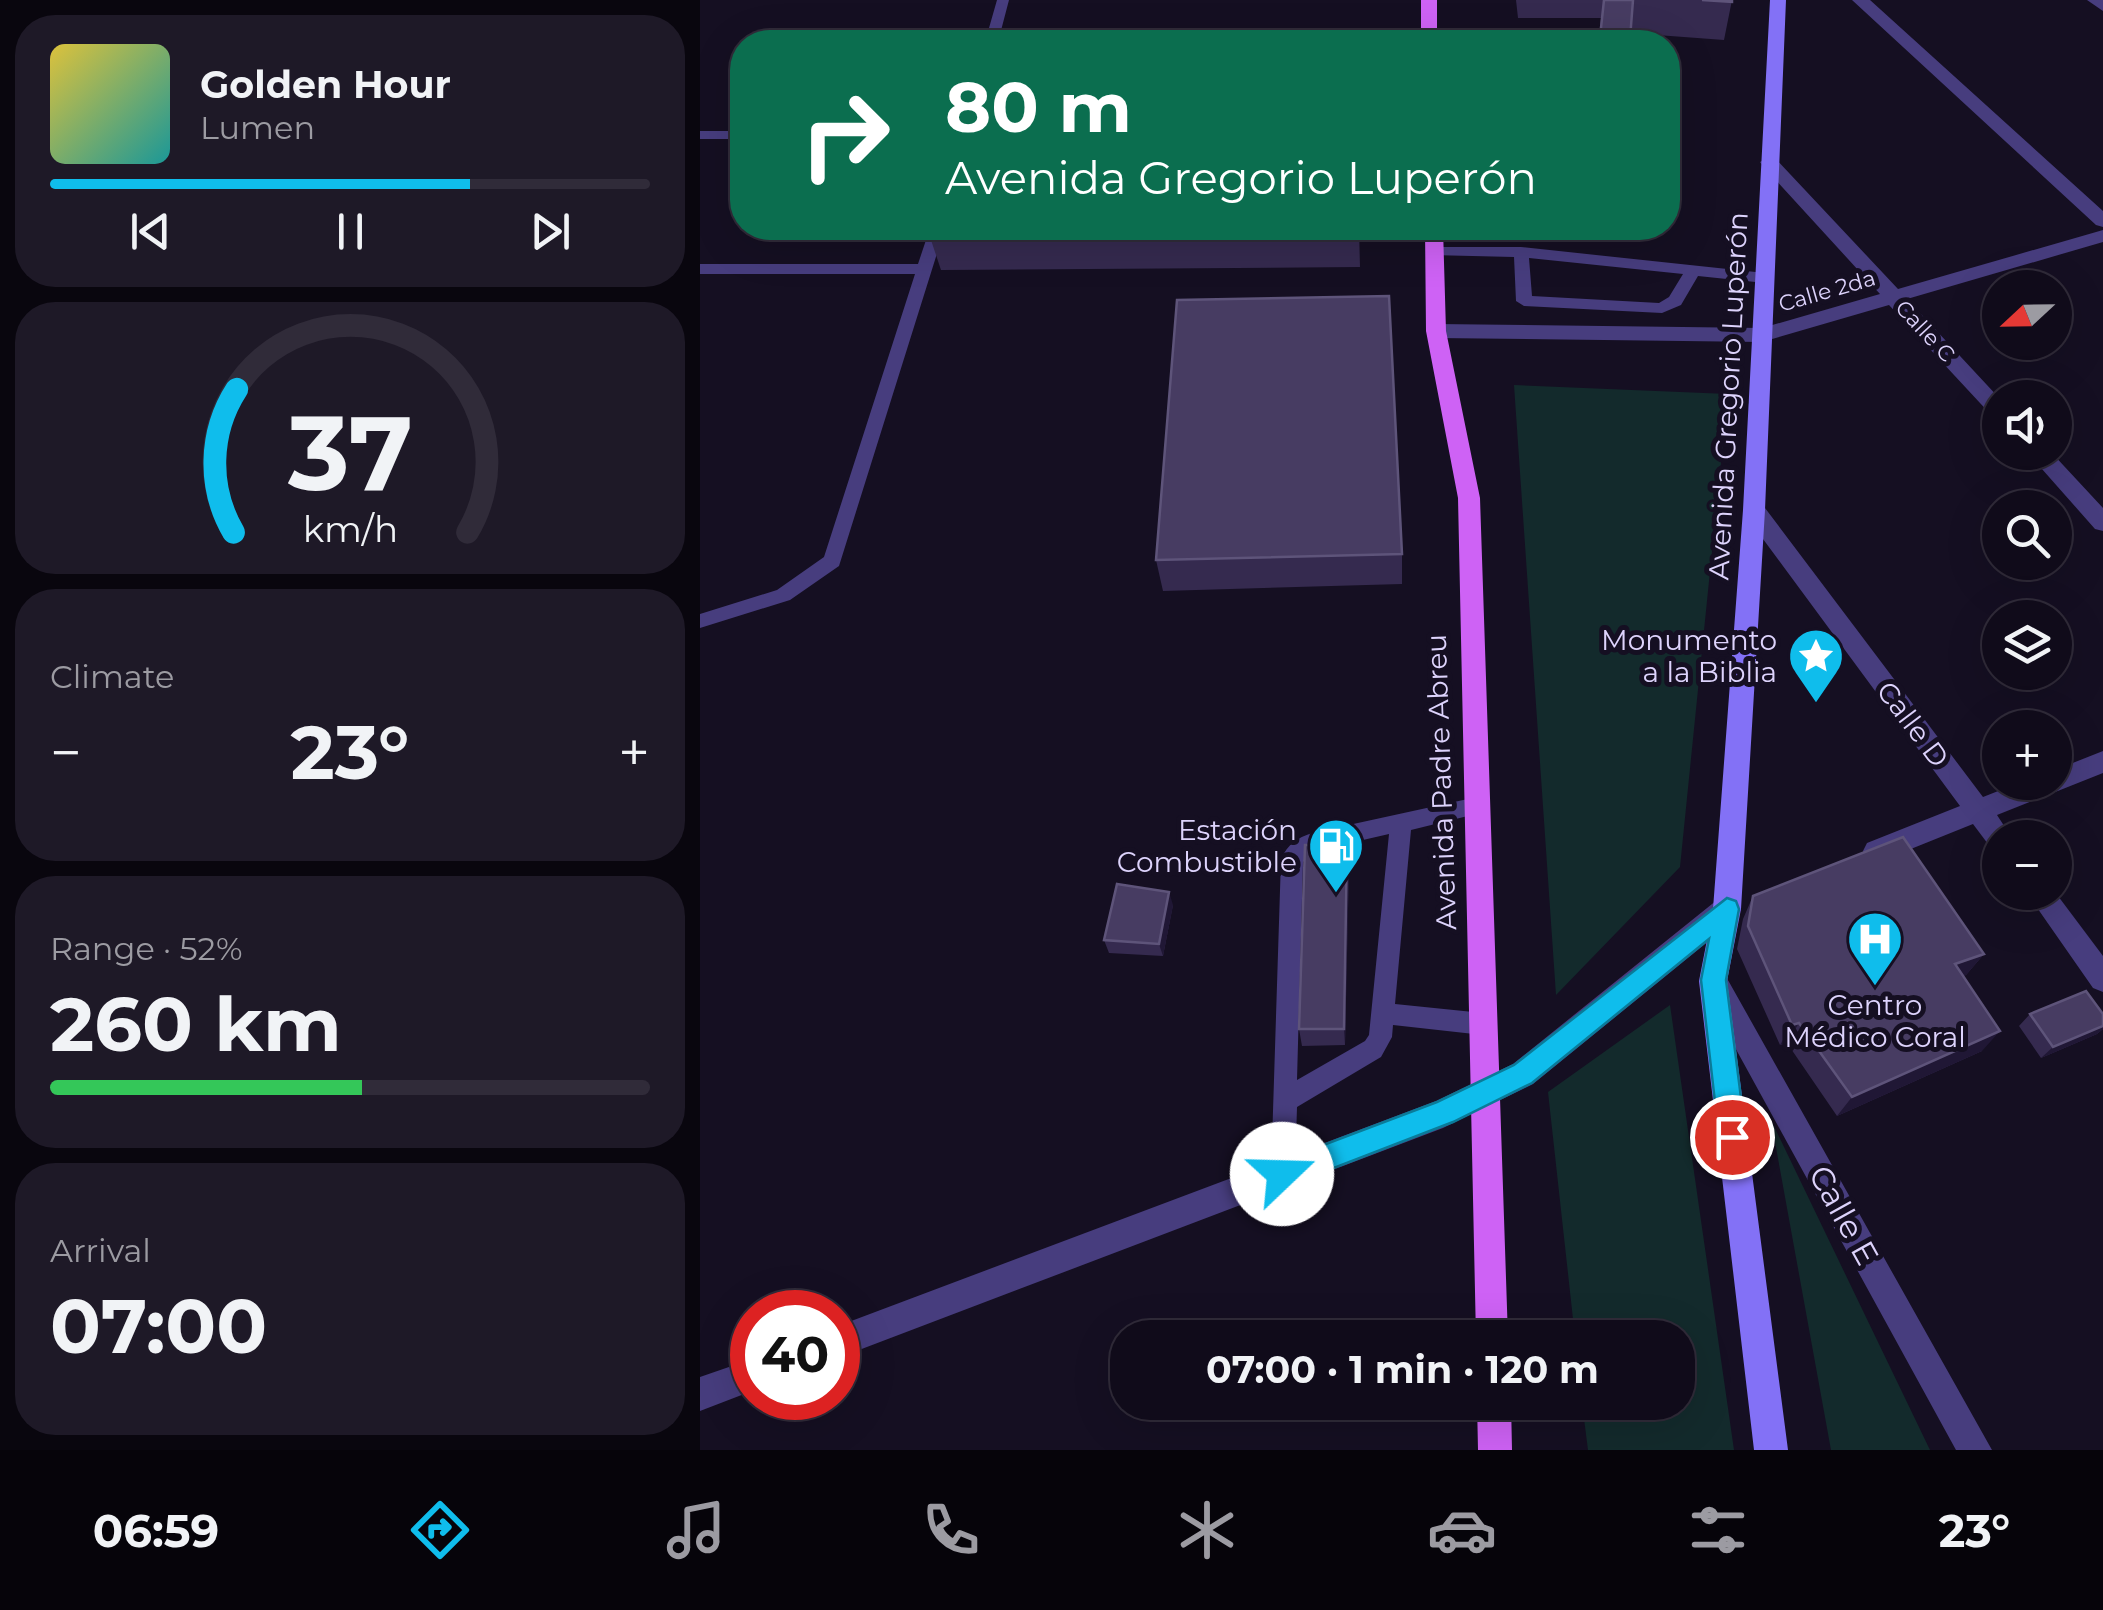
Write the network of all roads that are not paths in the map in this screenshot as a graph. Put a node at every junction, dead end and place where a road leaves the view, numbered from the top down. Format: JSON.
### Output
{"nodes":[{"id":1,"x":1003,"y":0,"type":"edge"},
{"id":2,"x":1430,"y":0,"type":"edge"},
{"id":3,"x":1778,"y":0,"type":"edge"},
{"id":4,"x":1860,"y":0,"type":"edge"},
{"id":5,"x":2095,"y":0,"type":"edge"},
{"id":6,"x":2103,"y":6,"type":"edge"},
{"id":7,"x":994,"y":30,"type":"edge"},
{"id":8,"x":1429,"y":30,"type":"edge"},
{"id":9,"x":700,"y":135,"type":"edge"},
{"id":10,"x":730,"y":135,"type":"edge"},
{"id":11,"x":1769,"y":162,"type":"junction"},
{"id":12,"x":2103,"y":222,"type":"edge"},
{"id":13,"x":2103,"y":236,"type":"edge"},
{"id":14,"x":932,"y":240,"type":"edge"},
{"id":15,"x":1434,"y":240,"type":"edge"},
{"id":16,"x":1521,"y":252,"type":"junction"},
{"id":17,"x":700,"y":269,"type":"edge"},
{"id":18,"x":924,"y":269,"type":"junction"},
{"id":19,"x":1692,"y":272,"type":"junction"},
{"id":20,"x":1765,"y":278,"type":"junction"},
{"id":21,"x":1894,"y":297,"type":"junction"},
{"id":22,"x":1524,"y":300,"type":"junction"},
{"id":23,"x":1436,"y":331,"type":"junction"},
{"id":24,"x":1525,"y":334,"type":"junction"},
{"id":25,"x":1762,"y":335,"type":"junction"},
{"id":26,"x":1982,"y":392,"type":"edge"},
{"id":27,"x":2055,"y":470,"type":"edge"},
{"id":28,"x":1754,"y":510,"type":"junction"},
{"id":29,"x":2103,"y":522,"type":"edge"},
{"id":30,"x":700,"y":622,"type":"edge"},
{"id":31,"x":2103,"y":762,"type":"edge"},
{"id":32,"x":2072,"y":774,"type":"edge"},
{"id":33,"x":2006,"y":800,"type":"edge"},
{"id":34,"x":1477,"y":806,"type":"junction"},
{"id":35,"x":1978,"y":811,"type":"junction"},
{"id":36,"x":1985,"y":820,"type":"edge"},
{"id":37,"x":1401,"y":823,"type":"junction"},
{"id":38,"x":1852,"y":860,"type":"edge"},
{"id":39,"x":1763,"y":895,"type":"edge"},
{"id":40,"x":1727,"y":909,"type":"junction"},
{"id":41,"x":2052,"y":910,"type":"edge"},
{"id":42,"x":2103,"y":978,"type":"edge"},
{"id":43,"x":1714,"y":980,"type":"junction"},
{"id":44,"x":1383,"y":1013,"type":"junction"},
{"id":45,"x":1483,"y":1024,"type":"junction"},
{"id":46,"x":1485,"y":1093,"type":"junction"},
{"id":47,"x":1284,"y":1101,"type":"junction"},
{"id":48,"x":1282,"y":1174,"type":"junction"},
{"id":49,"x":1491,"y":1320,"type":"edge"},
{"id":50,"x":860,"y":1334,"type":"edge"},
{"id":51,"x":730,"y":1383,"type":"edge"},
{"id":52,"x":700,"y":1394,"type":"edge"},
{"id":53,"x":1494,"y":1420,"type":"edge"},
{"id":54,"x":1495,"y":1450,"type":"edge"},
{"id":55,"x":1771,"y":1450,"type":"edge"},
{"id":56,"x":1974,"y":1450,"type":"edge"}],
"edges":[{"from":1,"to":7,"type":"lane"},
{"from":2,"to":8,"type":"main road"},
{"from":3,"to":11,"type":"main road","name":"Avenida Gregorio Luperón"},
{"from":4,"to":12,"type":"street"},
{"from":5,"to":6,"type":"street"},
{"from":9,"to":10,"type":"lane"},
{"from":11,"to":20,"type":"main road","name":"Avenida Gregorio Luperón"},
{"from":11,"to":21,"type":"street","name":"Calle C"},
{"from":13,"to":21,"type":"street","name":"Calle 2da"},
{"from":14,"to":18,"type":"lane"},
{"from":15,"to":16,"type":"lane"},
{"from":15,"to":23,"type":"main road","name":"Avenida Padre Abreu"},
{"from":16,"to":19,"type":"lane"},
{"from":16,"to":22,"type":"lane"},
{"from":17,"to":18,"type":"lane"},
{"from":18,"to":30,"type":"lane"},
{"from":19,"to":20,"type":"lane"},
{"from":19,"to":22,"type":"lane"},
{"from":20,"to":25,"type":"main road","name":"Avenida Gregorio Luperón"},
{"from":21,"to":25,"type":"street","name":"Calle 2da"},
{"from":21,"to":26,"type":"street","name":"Calle C"},
{"from":22,"to":24,"type":"lane"},
{"from":23,"to":24,"type":"street","name":"Calle 2da"},
{"from":23,"to":34,"type":"main road","name":"Avenida Padre Abreu"},
{"from":24,"to":25,"type":"street","name":"Calle 2da"},
{"from":25,"to":28,"type":"main road","name":"Avenida Gregorio Luperón"},
{"from":27,"to":29,"type":"street"},
{"from":28,"to":35,"type":"street","name":"Calle D"},
{"from":28,"to":40,"type":"main road","name":"Avenida Gregorio Luperón"},
{"from":31,"to":32,"type":"street"},
{"from":33,"to":35,"type":"street"},
{"from":34,"to":37,"type":"lane"},
{"from":34,"to":45,"type":"main road","name":"Avenida Padre Abreu"},
{"from":35,"to":36,"type":"street","name":"Calle D"},
{"from":35,"to":38,"type":"street"},
{"from":37,"to":44,"type":"lane"},
{"from":37,"to":47,"type":"lane"},
{"from":39,"to":40,"type":"street"},
{"from":40,"to":43,"type":"main road","name":"Avenida Gregorio Luperón"},
{"from":40,"to":46,"type":"street"},
{"from":41,"to":42,"type":"street"},
{"from":43,"to":55,"type":"main road","name":"Avenida Gregorio Luperón"},
{"from":43,"to":56,"type":"street","name":"Calle E"},
{"from":44,"to":45,"type":"lane"},
{"from":44,"to":47,"type":"lane"},
{"from":45,"to":46,"type":"main road","name":"Avenida Padre Abreu"},
{"from":46,"to":48,"type":"street"},
{"from":46,"to":49,"type":"main road","name":"Avenida Padre Abreu"},
{"from":47,"to":48,"type":"lane"},
{"from":48,"to":50,"type":"street"},
{"from":51,"to":52,"type":"street"},
{"from":53,"to":54,"type":"main road"}]}
